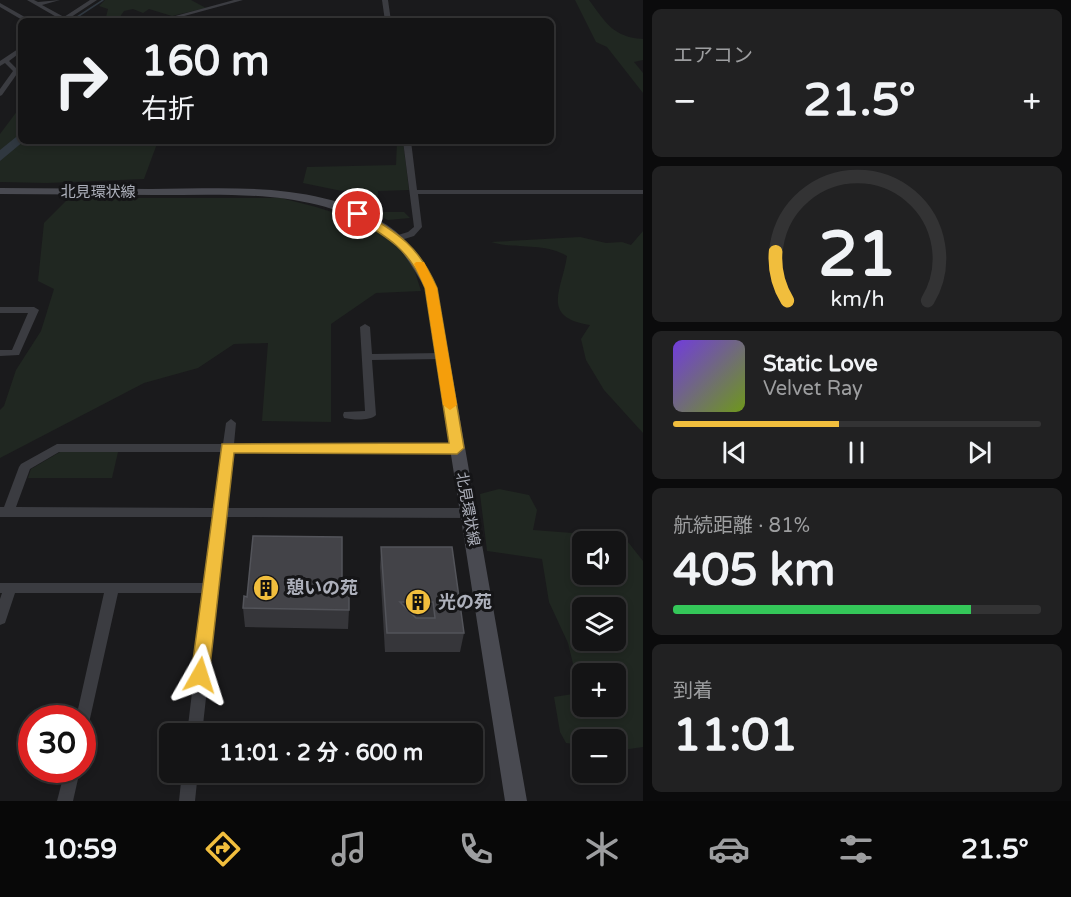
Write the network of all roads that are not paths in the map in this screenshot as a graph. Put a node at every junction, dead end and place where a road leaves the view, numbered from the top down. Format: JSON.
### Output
{"nodes":[{"id":1,"x":30,"y":0,"type":"edge"},
{"id":2,"x":57,"y":0,"type":"edge"},
{"id":3,"x":94,"y":0,"type":"edge"},
{"id":4,"x":240,"y":0,"type":"edge"},
{"id":5,"x":385,"y":0,"type":"edge"},
{"id":6,"x":38,"y":4,"type":"junction"},
{"id":7,"x":0,"y":5,"type":"edge"},
{"id":8,"x":23,"y":18,"type":"edge"},
{"id":9,"x":60,"y":18,"type":"edge"},
{"id":10,"x":66,"y":18,"type":"edge"},
{"id":11,"x":171,"y":18,"type":"edge"},
{"id":12,"x":388,"y":18,"type":"edge"},
{"id":13,"x":18,"y":51,"type":"edge"},
{"id":14,"x":18,"y":59,"type":"edge"},
{"id":15,"x":2,"y":63,"type":"edge"},
{"id":16,"x":0,"y":92,"type":"edge"},
{"id":17,"x":408,"y":144,"type":"edge"},
{"id":18,"x":0,"y":191,"type":"edge"},
{"id":19,"x":416,"y":192,"type":"junction"},
{"id":20,"x":643,"y":192,"type":"edge"},
{"id":21,"x":398,"y":238,"type":"junction"},
{"id":22,"x":0,"y":310,"type":"edge"},
{"id":23,"x":365,"y":327,"type":"dead end"},
{"id":24,"x":0,"y":353,"type":"edge"},
{"id":25,"x":367,"y":357,"type":"junction"},
{"id":26,"x":442,"y":357,"type":"junction"},
{"id":27,"x":348,"y":416,"type":"dead end"},
{"id":28,"x":231,"y":423,"type":"dead end"},
{"id":29,"x":228,"y":448,"type":"junction"},
{"id":30,"x":457,"y":448,"type":"junction"},
{"id":31,"x":4,"y":512,"type":"edge"},
{"id":32,"x":469,"y":513,"type":"junction"},
{"id":33,"x":219,"y":514,"type":"junction"},
{"id":34,"x":5,"y":588,"type":"edge"},
{"id":35,"x":210,"y":588,"type":"junction"},
{"id":36,"x":112,"y":589,"type":"junction"},
{"id":37,"x":0,"y":620,"type":"edge"},
{"id":38,"x":86,"y":705,"type":"edge"},
{"id":39,"x":195,"y":723,"type":"edge"},
{"id":40,"x":69,"y":783,"type":"edge"},
{"id":41,"x":189,"y":783,"type":"edge"},
{"id":42,"x":65,"y":801,"type":"edge"},
{"id":43,"x":187,"y":801,"type":"edge"},
{"id":44,"x":516,"y":801,"type":"edge"}],
"edges":[{"from":1,"to":6,"type":"street"},
{"from":2,"to":6,"type":"street"},
{"from":3,"to":10,"type":"street"},
{"from":4,"to":11,"type":"street"},
{"from":5,"to":12,"type":"street"},
{"from":6,"to":9,"type":"street"},
{"from":7,"to":8,"type":"street"},
{"from":13,"to":15,"type":"street"},
{"from":14,"to":15,"type":"street"},
{"from":15,"to":16,"type":"street"},
{"from":17,"to":19,"type":"street"},
{"from":18,"to":21,"type":"main road","name":"北見環状線"},
{"from":19,"to":20,"type":"street"},
{"from":19,"to":21,"type":"street"},
{"from":21,"to":26,"type":"main road","name":"北見環状線"},
{"from":22,"to":24,"type":"street"},
{"from":23,"to":25,"type":"street"},
{"from":25,"to":26,"type":"street"},
{"from":25,"to":27,"type":"street"},
{"from":26,"to":30,"type":"main road","name":"北見環状線"},
{"from":28,"to":29,"type":"street"},
{"from":29,"to":30,"type":"street"},
{"from":29,"to":31,"type":"street"},
{"from":29,"to":33,"type":"street"},
{"from":30,"to":32,"type":"main road","name":"北見環状線"},
{"from":31,"to":33,"type":"street"},
{"from":32,"to":33,"type":"street"},
{"from":32,"to":44,"type":"main road","name":"北見環状線"},
{"from":33,"to":35,"type":"street"},
{"from":34,"to":36,"type":"street"},
{"from":34,"to":37,"type":"street"},
{"from":35,"to":36,"type":"street"},
{"from":35,"to":39,"type":"street"},
{"from":36,"to":38,"type":"street"},
{"from":40,"to":42,"type":"street"},
{"from":41,"to":43,"type":"street"}]}
